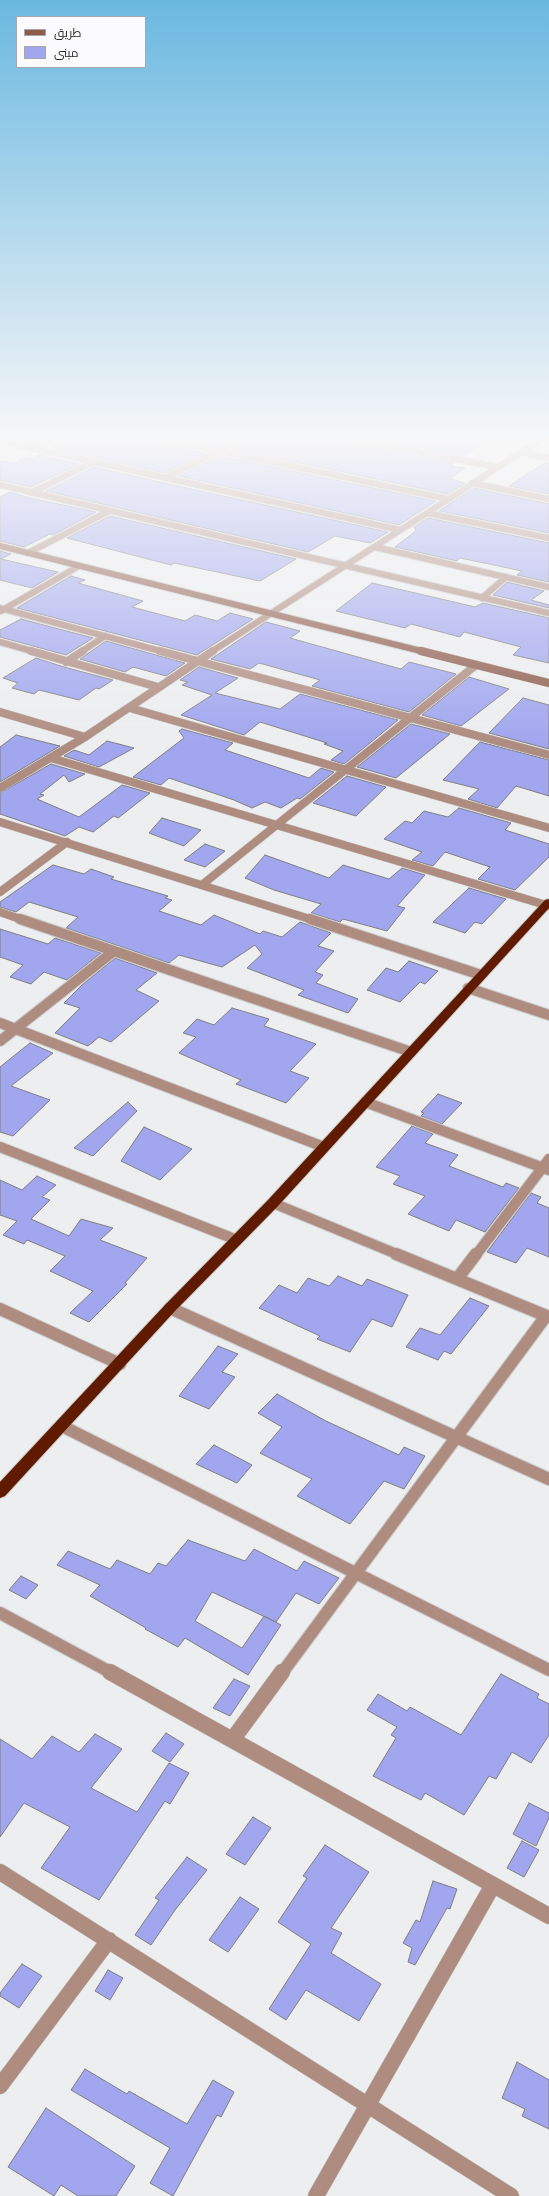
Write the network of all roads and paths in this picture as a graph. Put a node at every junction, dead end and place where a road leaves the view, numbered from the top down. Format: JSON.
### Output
{"nodes":[{"id":1,"x":54,"y":539,"type":"edge"},
{"id":2,"x":231,"y":539,"type":"edge"},
{"id":3,"x":386,"y":539,"type":"edge"},
{"id":4,"x":0,"y":546,"type":"edge"},
{"id":5,"x":374,"y":547,"type":"junction"},
{"id":6,"x":28,"y":553,"type":"junction"},
{"id":7,"x":79,"y":566,"type":"junction"},
{"id":8,"x":345,"y":566,"type":"junction"},
{"id":9,"x":506,"y":577,"type":"junction"},
{"id":10,"x":549,"y":587,"type":"edge"},
{"id":11,"x":482,"y":598,"type":"junction"},
{"id":12,"x":1,"y":610,"type":"edge"},
{"id":13,"x":274,"y":613,"type":"junction"},
{"id":14,"x":549,"y":614,"type":"edge"},
{"id":15,"x":105,"y":636,"type":"junction"},
{"id":16,"x":0,"y":642,"type":"edge"},
{"id":17,"x":66,"y":662,"type":"junction"},
{"id":18,"x":197,"y":662,"type":"junction"},
{"id":19,"x":476,"y":664,"type":"junction"},
{"id":20,"x":549,"y":683,"type":"edge"},
{"id":21,"x":158,"y":688,"type":"junction"},
{"id":22,"x":130,"y":708,"type":"junction"},
{"id":23,"x":0,"y":712,"type":"edge"},
{"id":24,"x":412,"y":718,"type":"junction"},
{"id":25,"x":85,"y":737,"type":"junction"},
{"id":26,"x":549,"y":755,"type":"edge"},
{"id":27,"x":51,"y":758,"type":"junction"},
{"id":28,"x":344,"y":770,"type":"junction"},
{"id":29,"x":0,"y":788,"type":"edge"},
{"id":30,"x":0,"y":822,"type":"edge"},
{"id":31,"x":277,"y":825,"type":"junction"},
{"id":32,"x":549,"y":828,"type":"edge"},
{"id":33,"x":67,"y":842,"type":"junction"},
{"id":34,"x":203,"y":884,"type":"junction"},
{"id":35,"x":0,"y":892,"type":"edge"},
{"id":36,"x":548,"y":905,"type":"edge"},
{"id":37,"x":0,"y":912,"type":"edge"},
{"id":38,"x":114,"y":951,"type":"junction"},
{"id":39,"x":481,"y":975,"type":"junction"},
{"id":40,"x":468,"y":988,"type":"junction"},
{"id":41,"x":549,"y":1015,"type":"edge"},
{"id":42,"x":0,"y":1023,"type":"edge"},
{"id":43,"x":15,"y":1029,"type":"junction"},
{"id":44,"x":0,"y":1041,"type":"edge"},
{"id":45,"x":411,"y":1052,"type":"junction"},
{"id":46,"x":365,"y":1102,"type":"junction"},
{"id":47,"x":0,"y":1147,"type":"edge"},
{"id":48,"x":324,"y":1147,"type":"junction"},
{"id":49,"x":547,"y":1165,"type":"edge"},
{"id":50,"x":273,"y":1203,"type":"junction"},
{"id":51,"x":237,"y":1240,"type":"junction"},
{"id":52,"x":458,"y":1279,"type":"junction"},
{"id":53,"x":170,"y":1308,"type":"junction"},
{"id":54,"x":0,"y":1309,"type":"edge"},
{"id":55,"x":548,"y":1317,"type":"edge"},
{"id":56,"x":120,"y":1364,"type":"junction"},
{"id":57,"x":62,"y":1426,"type":"junction"},
{"id":58,"x":457,"y":1437,"type":"junction"},
{"id":59,"x":549,"y":1479,"type":"edge"},
{"id":60,"x":0,"y":1492,"type":"edge"},
{"id":61,"x":356,"y":1573,"type":"junction"},
{"id":62,"x":0,"y":1613,"type":"edge"},
{"id":63,"x":549,"y":1670,"type":"edge"},
{"id":64,"x":233,"y":1739,"type":"junction"},
{"id":65,"x":0,"y":1872,"type":"edge"},
{"id":66,"x":493,"y":1884,"type":"junction"},
{"id":67,"x":549,"y":1916,"type":"edge"},
{"id":68,"x":108,"y":1940,"type":"junction"},
{"id":69,"x":0,"y":2086,"type":"edge"},
{"id":70,"x":368,"y":2106,"type":"junction"},
{"id":71,"x":316,"y":2196,"type":"edge"},
{"id":72,"x":511,"y":2196,"type":"edge"}],
"edges":[{"from":1,"to":6,"type":"street"},
{"from":2,"to":8,"type":"street"},
{"from":3,"to":5,"type":"street"},
{"from":4,"to":6,"type":"street"},
{"from":5,"to":8,"type":"street"},
{"from":5,"to":9,"type":"street"},
{"from":6,"to":7,"type":"street"},
{"from":7,"to":12,"type":"street"},
{"from":7,"to":13,"type":"street"},
{"from":8,"to":11,"type":"street"},
{"from":8,"to":13,"type":"street"},
{"from":9,"to":10,"type":"street"},
{"from":9,"to":11,"type":"street"},
{"from":11,"to":14,"type":"street"},
{"from":12,"to":15,"type":"street"},
{"from":13,"to":18,"type":"street"},
{"from":13,"to":19,"type":"street"},
{"from":15,"to":17,"type":"street"},
{"from":15,"to":18,"type":"street"},
{"from":16,"to":17,"type":"street"},
{"from":17,"to":21,"type":"street"},
{"from":18,"to":21,"type":"street"},
{"from":18,"to":24,"type":"street"},
{"from":19,"to":20,"type":"street"},
{"from":19,"to":24,"type":"street"},
{"from":21,"to":22,"type":"street"},
{"from":22,"to":25,"type":"street"},
{"from":22,"to":28,"type":"street"},
{"from":23,"to":25,"type":"street"},
{"from":24,"to":26,"type":"street"},
{"from":24,"to":28,"type":"street"},
{"from":25,"to":27,"type":"street"},
{"from":27,"to":29,"type":"street"},
{"from":27,"to":31,"type":"street"},
{"from":28,"to":31,"type":"street"},
{"from":28,"to":32,"type":"street"},
{"from":30,"to":33,"type":"street"},
{"from":31,"to":34,"type":"street"},
{"from":31,"to":36,"type":"street"},
{"from":33,"to":34,"type":"street"},
{"from":33,"to":35,"type":"street"},
{"from":34,"to":39,"type":"street"},
{"from":36,"to":39,"type":"highway"},
{"from":37,"to":38,"type":"street"},
{"from":38,"to":43,"type":"street"},
{"from":38,"to":45,"type":"street"},
{"from":39,"to":40,"type":"highway"},
{"from":40,"to":41,"type":"street"},
{"from":40,"to":45,"type":"highway"},
{"from":42,"to":43,"type":"street"},
{"from":43,"to":44,"type":"street"},
{"from":43,"to":48,"type":"street"},
{"from":45,"to":46,"type":"highway"},
{"from":46,"to":48,"type":"highway"},
{"from":46,"to":49,"type":"street"},
{"from":47,"to":51,"type":"street"},
{"from":48,"to":50,"type":"highway"},
{"from":49,"to":52,"type":"street"},
{"from":50,"to":51,"type":"highway"},
{"from":50,"to":52,"type":"street"},
{"from":51,"to":53,"type":"highway"},
{"from":52,"to":55,"type":"street"},
{"from":53,"to":56,"type":"highway"},
{"from":53,"to":58,"type":"street"},
{"from":54,"to":56,"type":"street"},
{"from":55,"to":58,"type":"street"},
{"from":56,"to":57,"type":"highway"},
{"from":57,"to":60,"type":"highway"},
{"from":57,"to":61,"type":"street"},
{"from":58,"to":59,"type":"street"},
{"from":58,"to":61,"type":"street"},
{"from":61,"to":63,"type":"street"},
{"from":61,"to":64,"type":"street"},
{"from":62,"to":64,"type":"street"},
{"from":64,"to":66,"type":"street"},
{"from":65,"to":68,"type":"street"},
{"from":66,"to":67,"type":"street"},
{"from":66,"to":70,"type":"street"},
{"from":68,"to":69,"type":"street"},
{"from":68,"to":70,"type":"street"},
{"from":70,"to":71,"type":"street"},
{"from":70,"to":72,"type":"street"}]}
